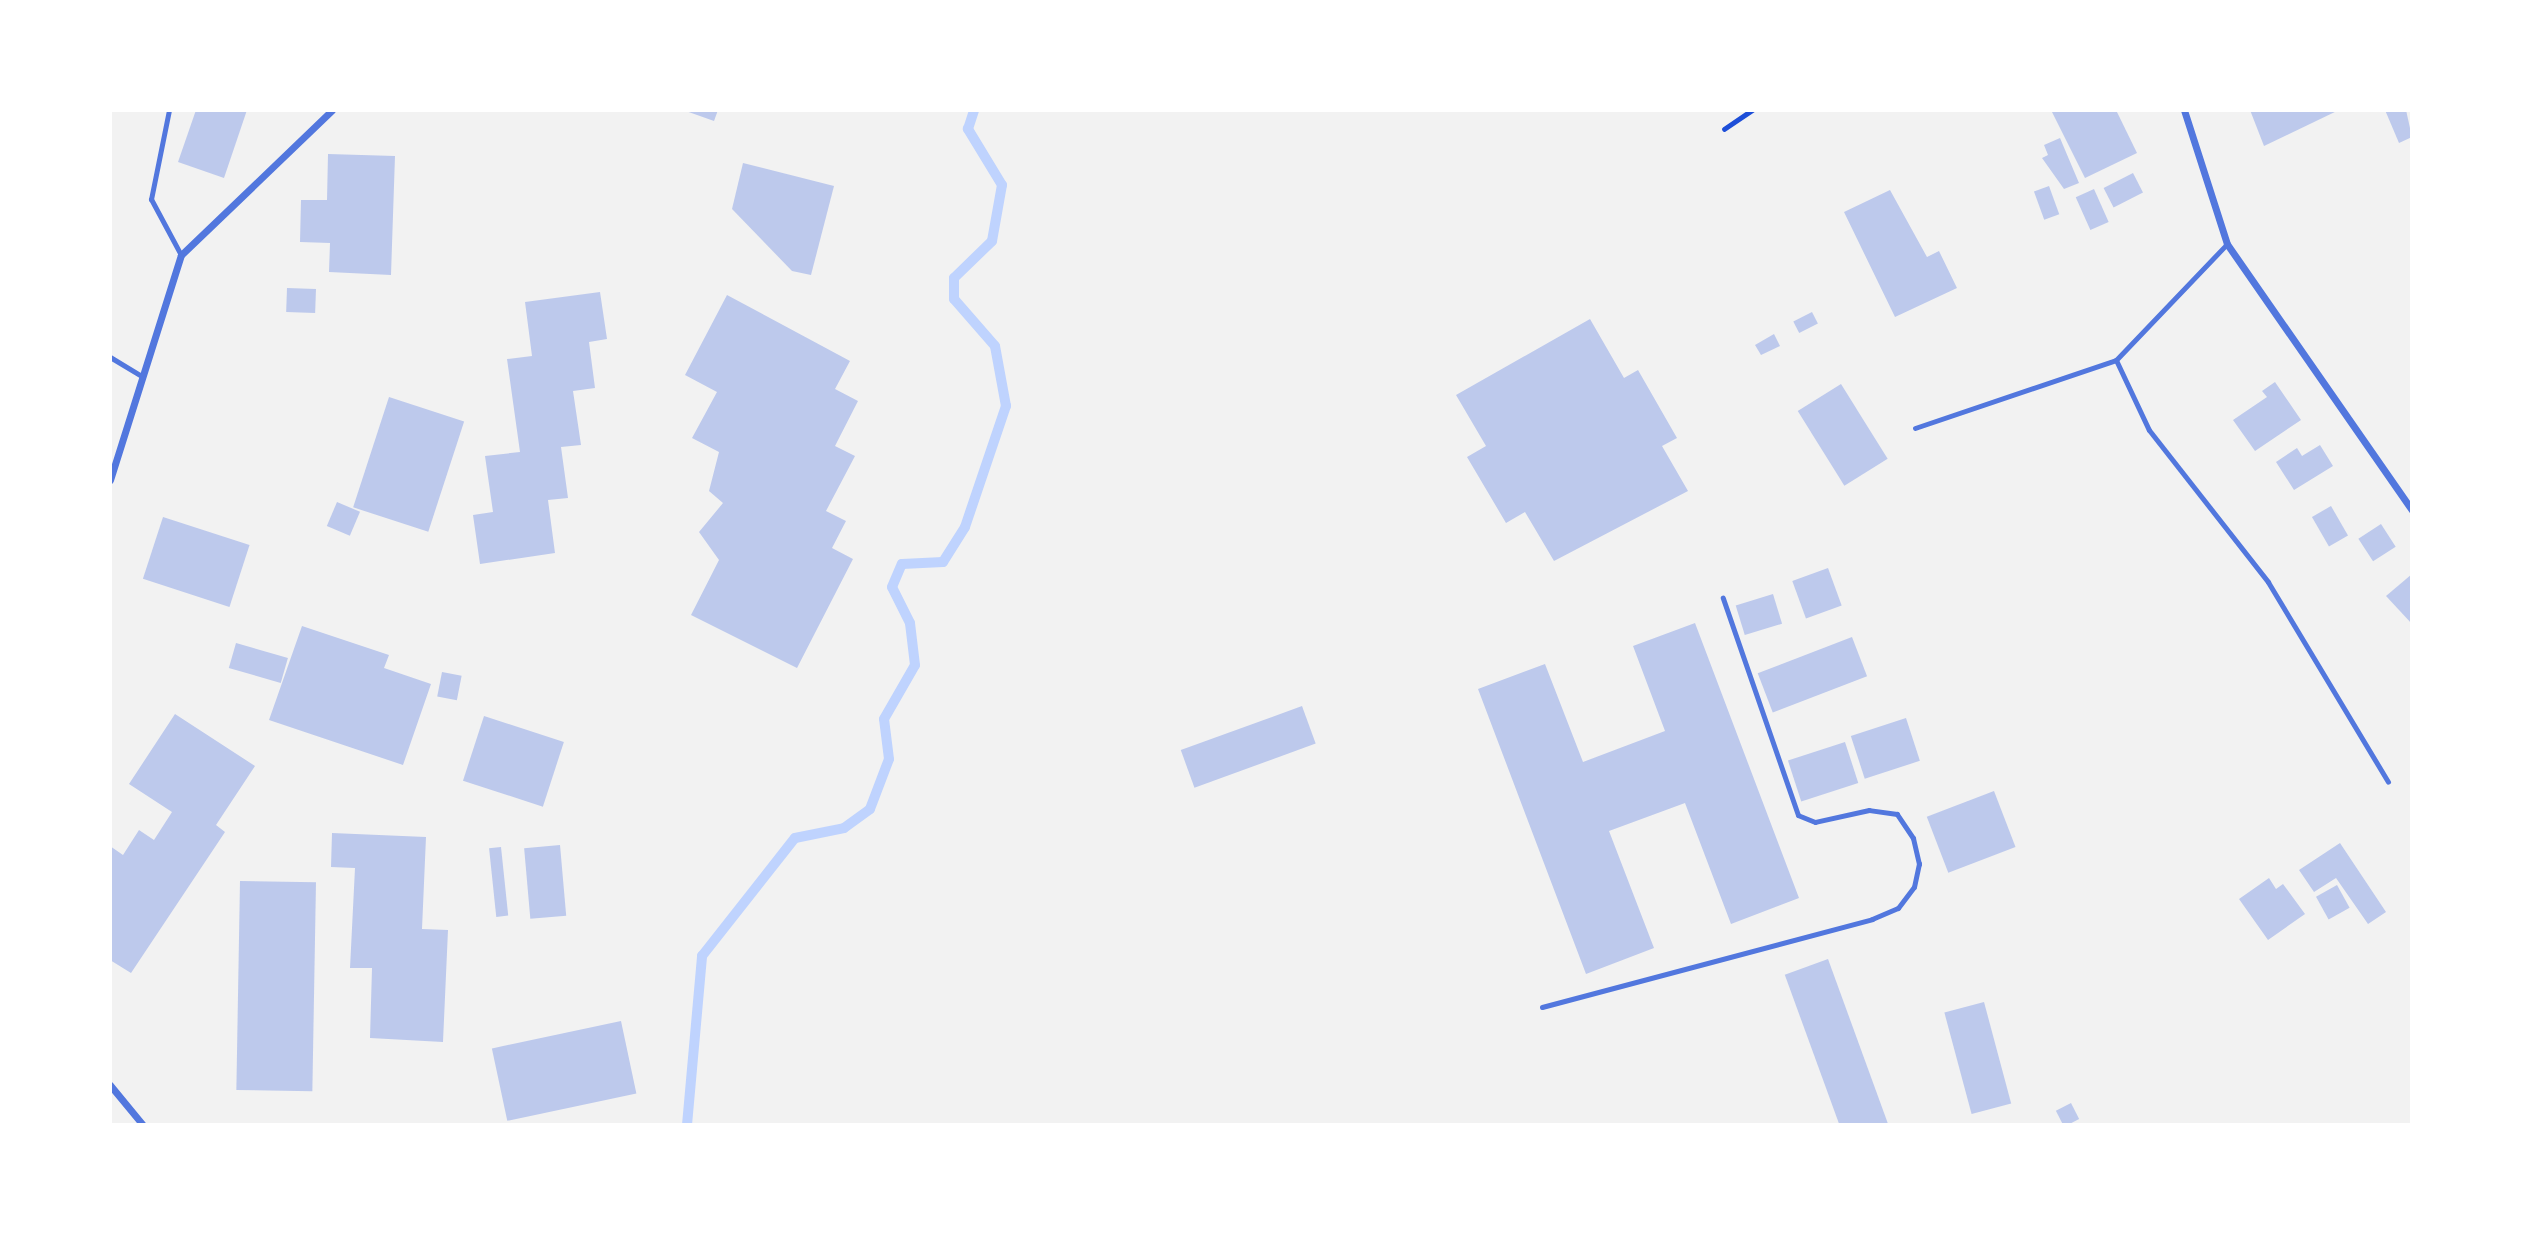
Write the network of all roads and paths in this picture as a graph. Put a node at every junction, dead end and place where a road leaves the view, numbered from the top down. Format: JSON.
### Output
{"nodes":[{"id":1,"x":169,"y":110,"type":"edge"},
{"id":2,"x":332,"y":110,"type":"edge"},
{"id":3,"x":1752,"y":110,"type":"edge"},
{"id":4,"x":2183,"y":110,"type":"edge"},
{"id":5,"x":1724,"y":129,"type":"dead end"},
{"id":6,"x":2227,"y":244,"type":"junction"},
{"id":7,"x":181,"y":255,"type":"junction"},
{"id":8,"x":110,"y":357,"type":"edge"},
{"id":9,"x":2116,"y":360,"type":"junction"},
{"id":10,"x":142,"y":376,"type":"junction"},
{"id":11,"x":1915,"y":428,"type":"dead end"},
{"id":12,"x":110,"y":480,"type":"edge"},
{"id":13,"x":2412,"y":510,"type":"edge"},
{"id":14,"x":1723,"y":598,"type":"dead end"},
{"id":15,"x":2388,"y":782,"type":"dead end"},
{"id":16,"x":1542,"y":1007,"type":"dead end"},
{"id":17,"x":110,"y":1085,"type":"edge"},
{"id":18,"x":143,"y":1125,"type":"edge"}],
"edges":[{"from":1,"to":7,"type":"lane"},
{"from":2,"to":7,"type":"street"},
{"from":3,"to":5,"type":"path"},
{"from":4,"to":6,"type":"street"},
{"from":6,"to":9,"type":"lane"},
{"from":6,"to":13,"type":"street"},
{"from":7,"to":10,"type":"street"},
{"from":8,"to":10,"type":"lane"},
{"from":9,"to":11,"type":"lane"},
{"from":9,"to":15,"type":"lane"},
{"from":10,"to":12,"type":"street"},
{"from":14,"to":16,"type":"lane"},
{"from":17,"to":18,"type":"street"}]}
